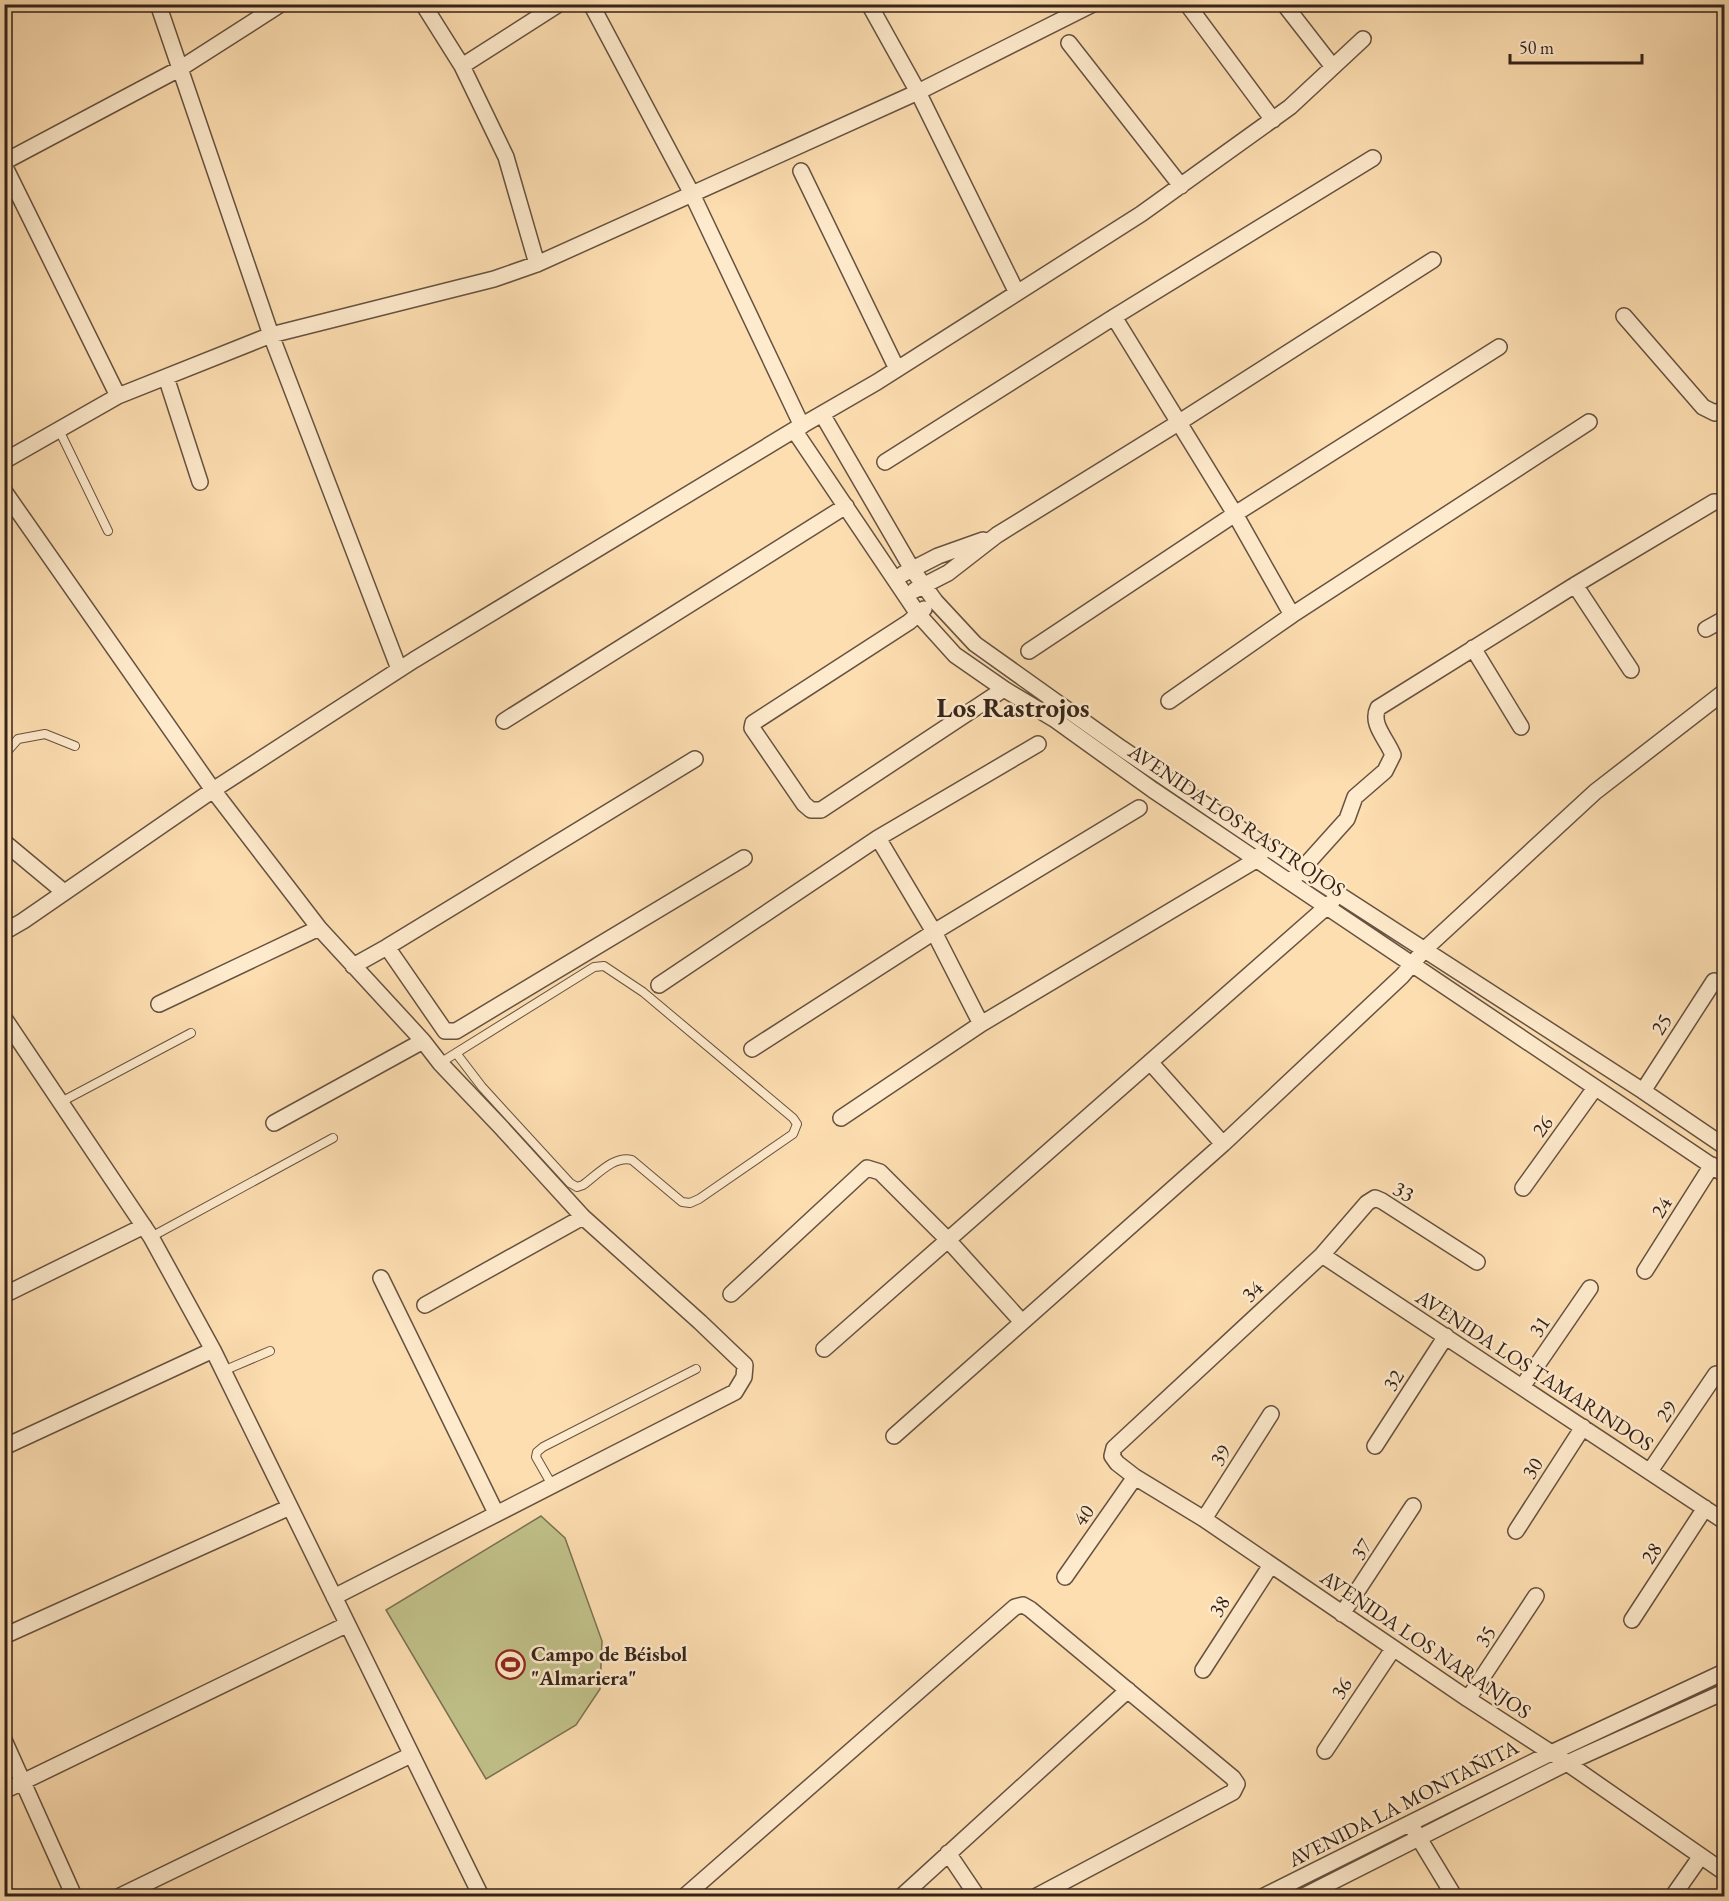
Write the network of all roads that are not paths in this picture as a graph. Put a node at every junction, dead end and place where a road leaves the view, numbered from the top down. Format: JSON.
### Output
{"nodes":[{"id":1,"x":158,"y":4,"type":"edge"},
{"id":2,"x":281,"y":4,"type":"edge"},
{"id":3,"x":423,"y":4,"type":"edge"},
{"id":4,"x":559,"y":4,"type":"edge"},
{"id":5,"x":591,"y":4,"type":"edge"},
{"id":6,"x":869,"y":4,"type":"edge"},
{"id":7,"x":1093,"y":4,"type":"edge"},
{"id":8,"x":1187,"y":4,"type":"edge"},
{"id":9,"x":1284,"y":4,"type":"edge"},
{"id":10,"x":1363,"y":39,"type":"dead end"},
{"id":11,"x":1069,"y":44,"type":"dead end"},
{"id":12,"x":462,"y":66,"type":"junction"},
{"id":13,"x":1333,"y":67,"type":"junction"},
{"id":14,"x":180,"y":68,"type":"junction"},
{"id":15,"x":918,"y":92,"type":"junction"},
{"id":16,"x":1273,"y":120,"type":"junction"},
{"id":17,"x":1373,"y":158,"type":"dead end"},
{"id":18,"x":4,"y":163,"type":"edge"},
{"id":19,"x":801,"y":171,"type":"dead end"},
{"id":20,"x":1181,"y":186,"type":"junction"},
{"id":21,"x":692,"y":194,"type":"junction"},
{"id":22,"x":1433,"y":260,"type":"dead end"},
{"id":23,"x":537,"y":264,"type":"junction"},
{"id":24,"x":1017,"y":293,"type":"junction"},
{"id":25,"x":1624,"y":316,"type":"dead end"},
{"id":26,"x":1114,"y":317,"type":"junction"},
{"id":27,"x":271,"y":334,"type":"junction"},
{"id":28,"x":1499,"y":347,"type":"dead end"},
{"id":29,"x":897,"y":369,"type":"junction"},
{"id":30,"x":166,"y":377,"type":"junction"},
{"id":31,"x":118,"y":396,"type":"junction"},
{"id":32,"x":1725,"y":408,"type":"edge"},
{"id":33,"x":822,"y":414,"type":"junction"},
{"id":34,"x":1588,"y":422,"type":"dead end"},
{"id":35,"x":1178,"y":423,"type":"junction"},
{"id":36,"x":798,"y":428,"type":"junction"},
{"id":37,"x":59,"y":430,"type":"junction"},
{"id":38,"x":4,"y":461,"type":"edge"},
{"id":39,"x":885,"y":462,"type":"dead end"},
{"id":40,"x":200,"y":482,"type":"dead end"},
{"id":41,"x":4,"y":491,"type":"edge"},
{"id":42,"x":1725,"y":502,"type":"edge"},
{"id":43,"x":846,"y":506,"type":"junction"},
{"id":44,"x":1235,"y":514,"type":"junction"},
{"id":45,"x":108,"y":531,"type":"dead end"},
{"id":46,"x":997,"y":535,"type":"junction"},
{"id":47,"x":912,"y":569,"type":"junction"},
{"id":48,"x":894,"y":579,"type":"junction"},
{"id":49,"x":923,"y":585,"type":"junction"},
{"id":50,"x":1575,"y":585,"type":"junction"},
{"id":51,"x":905,"y":596,"type":"junction"},
{"id":52,"x":934,"y":601,"type":"junction"},
{"id":53,"x":918,"y":614,"type":"junction"},
{"id":54,"x":1292,"y":615,"type":"junction"},
{"id":55,"x":1725,"y":619,"type":"edge"},
{"id":56,"x":1706,"y":629,"type":"dead end"},
{"id":57,"x":1473,"y":648,"type":"junction"},
{"id":58,"x":1029,"y":651,"type":"dead end"},
{"id":59,"x":399,"y":669,"type":"junction"},
{"id":60,"x":1631,"y":670,"type":"dead end"},
{"id":61,"x":1004,"y":689,"type":"junction"},
{"id":62,"x":1725,"y":692,"type":"edge"},
{"id":63,"x":1169,"y":701,"type":"dead end"},
{"id":64,"x":504,"y":721,"type":"dead end"},
{"id":65,"x":1521,"y":728,"type":"dead end"},
{"id":66,"x":1038,"y":744,"type":"dead end"},
{"id":67,"x":75,"y":746,"type":"dead end"},
{"id":68,"x":4,"y":755,"type":"edge"},
{"id":69,"x":695,"y":759,"type":"dead end"},
{"id":70,"x":213,"y":790,"type":"junction"},
{"id":71,"x":1139,"y":808,"type":"dead end"},
{"id":72,"x":878,"y":838,"type":"junction"},
{"id":73,"x":4,"y":842,"type":"edge"},
{"id":74,"x":1268,"y":848,"type":"junction"},
{"id":75,"x":744,"y":858,"type":"dead end"},
{"id":76,"x":1256,"y":860,"type":"junction"},
{"id":77,"x":1301,"y":870,"type":"junction"},
{"id":78,"x":1290,"y":882,"type":"junction"},
{"id":79,"x":64,"y":892,"type":"junction"},
{"id":80,"x":1339,"y":896,"type":"junction"},
{"id":81,"x":1327,"y":907,"type":"junction"},
{"id":82,"x":319,"y":928,"type":"junction"},
{"id":83,"x":4,"y":932,"type":"edge"},
{"id":84,"x":934,"y":932,"type":"junction"},
{"id":85,"x":387,"y":947,"type":"junction"},
{"id":86,"x":1425,"y":949,"type":"junction"},
{"id":87,"x":1411,"y":964,"type":"junction"},
{"id":88,"x":353,"y":966,"type":"junction"},
{"id":89,"x":1714,"y":981,"type":"dead end"},
{"id":90,"x":659,"y":985,"type":"dead end"},
{"id":91,"x":159,"y":1004,"type":"dead end"},
{"id":92,"x":4,"y":1018,"type":"edge"},
{"id":93,"x":981,"y":1024,"type":"junction"},
{"id":94,"x":191,"y":1033,"type":"dead end"},
{"id":95,"x":423,"y":1041,"type":"junction"},
{"id":96,"x":752,"y":1049,"type":"dead end"},
{"id":97,"x":456,"y":1053,"type":"junction"},
{"id":98,"x":1150,"y":1062,"type":"junction"},
{"id":99,"x":440,"y":1063,"type":"junction"},
{"id":100,"x":1596,"y":1088,"type":"junction"},
{"id":101,"x":1643,"y":1091,"type":"junction"},
{"id":102,"x":61,"y":1102,"type":"junction"},
{"id":103,"x":841,"y":1118,"type":"dead end"},
{"id":104,"x":274,"y":1123,"type":"dead end"},
{"id":105,"x":333,"y":1138,"type":"dead end"},
{"id":106,"x":1223,"y":1143,"type":"junction"},
{"id":107,"x":1725,"y":1146,"type":"edge"},
{"id":108,"x":1718,"y":1169,"type":"edge"},
{"id":109,"x":1523,"y":1188,"type":"dead end"},
{"id":110,"x":583,"y":1216,"type":"junction"},
{"id":111,"x":148,"y":1232,"type":"junction"},
{"id":112,"x":948,"y":1240,"type":"junction"},
{"id":113,"x":1322,"y":1254,"type":"junction"},
{"id":114,"x":1477,"y":1262,"type":"dead end"},
{"id":115,"x":1645,"y":1271,"type":"dead end"},
{"id":116,"x":381,"y":1278,"type":"dead end"},
{"id":117,"x":1590,"y":1288,"type":"dead end"},
{"id":118,"x":731,"y":1294,"type":"dead end"},
{"id":119,"x":4,"y":1295,"type":"edge"},
{"id":120,"x":425,"y":1305,"type":"dead end"},
{"id":121,"x":1022,"y":1322,"type":"junction"},
{"id":122,"x":1446,"y":1336,"type":"junction"},
{"id":123,"x":824,"y":1349,"type":"dead end"},
{"id":124,"x":213,"y":1350,"type":"junction"},
{"id":125,"x":270,"y":1351,"type":"dead end"},
{"id":126,"x":696,"y":1368,"type":"dead end"},
{"id":127,"x":223,"y":1371,"type":"junction"},
{"id":128,"x":1716,"y":1374,"type":"dead end"},
{"id":129,"x":1522,"y":1387,"type":"junction"},
{"id":130,"x":1271,"y":1414,"type":"dead end"},
{"id":131,"x":1583,"y":1427,"type":"junction"},
{"id":132,"x":894,"y":1436,"type":"dead end"},
{"id":133,"x":1375,"y":1446,"type":"dead end"},
{"id":134,"x":4,"y":1447,"type":"edge"},
{"id":135,"x":1114,"y":1448,"type":"joint"},
{"id":136,"x":1650,"y":1471,"type":"junction"},
{"id":137,"x":1135,"y":1477,"type":"junction"},
{"id":138,"x":552,"y":1485,"type":"junction"},
{"id":139,"x":1413,"y":1506,"type":"dead end"},
{"id":140,"x":290,"y":1507,"type":"junction"},
{"id":141,"x":1706,"y":1508,"type":"junction"},
{"id":142,"x":496,"y":1514,"type":"junction"},
{"id":143,"x":1204,"y":1519,"type":"junction"},
{"id":144,"x":1725,"y":1521,"type":"edge"},
{"id":145,"x":1516,"y":1531,"type":"dead end"},
{"id":146,"x":1271,"y":1565,"type":"junction"},
{"id":147,"x":1065,"y":1577,"type":"dead end"},
{"id":148,"x":1536,"y":1596,"type":"dead end"},
{"id":149,"x":334,"y":1597,"type":"junction"},
{"id":150,"x":1342,"y":1614,"type":"junction"},
{"id":151,"x":1632,"y":1620,"type":"dead end"},
{"id":152,"x":346,"y":1624,"type":"junction"},
{"id":153,"x":4,"y":1636,"type":"edge"},
{"id":154,"x":1393,"y":1648,"type":"junction"},
{"id":155,"x":1203,"y":1670,"type":"dead end"},
{"id":156,"x":1725,"y":1672,"type":"edge"},
{"id":157,"x":1128,"y":1690,"type":"junction"},
{"id":158,"x":1725,"y":1692,"type":"edge"},
{"id":159,"x":1468,"y":1700,"type":"junction"},
{"id":160,"x":4,"y":1740,"type":"edge"},
{"id":161,"x":1325,"y":1751,"type":"dead end"},
{"id":162,"x":1551,"y":1753,"type":"junction"},
{"id":163,"x":411,"y":1755,"type":"junction"},
{"id":164,"x":1567,"y":1763,"type":"junction"},
{"id":165,"x":23,"y":1782,"type":"junction"},
{"id":166,"x":4,"y":1791,"type":"edge"},
{"id":167,"x":1410,"y":1824,"type":"junction"},
{"id":168,"x":1418,"y":1838,"type":"junction"},
{"id":169,"x":948,"y":1853,"type":"junction"},
{"id":170,"x":1701,"y":1856,"type":"junction"},
{"id":171,"x":1725,"y":1872,"type":"edge"},
{"id":172,"x":74,"y":1896,"type":"edge"},
{"id":173,"x":120,"y":1896,"type":"edge"},
{"id":174,"x":478,"y":1896,"type":"edge"},
{"id":175,"x":685,"y":1896,"type":"edge"},
{"id":176,"x":902,"y":1896,"type":"edge"},
{"id":177,"x":977,"y":1896,"type":"edge"},
{"id":178,"x":1036,"y":1896,"type":"edge"},
{"id":179,"x":1264,"y":1896,"type":"edge"},
{"id":180,"x":1304,"y":1896,"type":"edge"},
{"id":181,"x":1455,"y":1896,"type":"edge"},
{"id":182,"x":1673,"y":1896,"type":"edge"}],
"edges":[{"from":1,"to":14,"type":"street"},
{"from":2,"to":14,"type":"street"},
{"from":3,"to":12,"type":"street"},
{"from":4,"to":12,"type":"street"},
{"from":5,"to":21,"type":"street","name":"AVENIDA LOS RASTROJOS"},
{"from":6,"to":15,"type":"street"},
{"from":7,"to":15,"type":"street"},
{"from":8,"to":16,"type":"street"},
{"from":9,"to":13,"type":"street"},
{"from":10,"to":13,"type":"street"},
{"from":11,"to":20,"type":"street"},
{"from":12,"to":23,"type":"street"},
{"from":13,"to":16,"type":"street"},
{"from":14,"to":18,"type":"street"},
{"from":14,"to":27,"type":"street"},
{"from":15,"to":21,"type":"street"},
{"from":15,"to":24,"type":"street"},
{"from":16,"to":20,"type":"street"},
{"from":17,"to":26,"type":"street"},
{"from":18,"to":31,"type":"street"},
{"from":19,"to":29,"type":"street"},
{"from":20,"to":24,"type":"street"},
{"from":21,"to":23,"type":"street"},
{"from":21,"to":36,"type":"street","name":"AVENIDA LOS RASTROJOS"},
{"from":22,"to":35,"type":"street"},
{"from":23,"to":27,"type":"street"},
{"from":24,"to":29,"type":"street"},
{"from":25,"to":32,"type":"street"},
{"from":26,"to":35,"type":"street"},
{"from":26,"to":39,"type":"street"},
{"from":27,"to":30,"type":"street"},
{"from":27,"to":59,"type":"street"},
{"from":28,"to":44,"type":"street"},
{"from":29,"to":33,"type":"street"},
{"from":30,"to":31,"type":"street"},
{"from":30,"to":40,"type":"street"},
{"from":31,"to":37,"type":"street"},
{"from":33,"to":36,"type":"street"},
{"from":33,"to":47,"type":"street","name":"AVENIDA LOS RASTROJOS"},
{"from":34,"to":54,"type":"street"},
{"from":35,"to":44,"type":"street"},
{"from":35,"to":46,"type":"street"},
{"from":36,"to":43,"type":"street","name":"AVENIDA LOS RASTROJOS"},
{"from":36,"to":59,"type":"street"},
{"from":37,"to":38,"type":"street"},
{"from":37,"to":45,"type":"lane"},
{"from":41,"to":70,"type":"street"},
{"from":42,"to":50,"type":"street"},
{"from":43,"to":48,"type":"street","name":"AVENIDA LOS RASTROJOS"},
{"from":43,"to":64,"type":"street"},
{"from":44,"to":54,"type":"street"},
{"from":44,"to":58,"type":"street"},
{"from":46,"to":47,"type":"street"},
{"from":46,"to":49,"type":"street"},
{"from":47,"to":48,"type":"street"},
{"from":47,"to":49,"type":"street","name":"AVENIDA LOS RASTROJOS"},
{"from":48,"to":51,"type":"street","name":"AVENIDA LOS RASTROJOS"},
{"from":49,"to":51,"type":"street"},
{"from":49,"to":52,"type":"street","name":"AVENIDA LOS RASTROJOS"},
{"from":50,"to":57,"type":"street"},
{"from":50,"to":60,"type":"street"},
{"from":51,"to":53,"type":"street","name":"AVENIDA LOS RASTROJOS"},
{"from":52,"to":53,"type":"street"},
{"from":52,"to":74,"type":"street","name":"AVENIDA LOS RASTROJOS"},
{"from":53,"to":61,"type":"street","name":"AVENIDA LOS RASTROJOS"},
{"from":53,"to":61,"type":"street"},
{"from":54,"to":63,"type":"street"},
{"from":55,"to":56,"type":"street"},
{"from":57,"to":65,"type":"street"},
{"from":57,"to":77,"type":"street"},
{"from":59,"to":70,"type":"street"},
{"from":61,"to":76,"type":"street","name":"AVENIDA LOS RASTROJOS"},
{"from":62,"to":86,"type":"street"},
{"from":66,"to":72,"type":"street"},
{"from":67,"to":68,"type":"lane"},
{"from":69,"to":85,"type":"street"},
{"from":70,"to":79,"type":"street"},
{"from":70,"to":82,"type":"street"},
{"from":71,"to":84,"type":"street"},
{"from":72,"to":84,"type":"street"},
{"from":72,"to":90,"type":"street"},
{"from":73,"to":79,"type":"street"},
{"from":74,"to":76,"type":"street"},
{"from":74,"to":77,"type":"street","name":"AVENIDA LOS RASTROJOS"},
{"from":75,"to":85,"type":"street"},
{"from":76,"to":78,"type":"street","name":"AVENIDA LOS RASTROJOS"},
{"from":76,"to":93,"type":"street"},
{"from":77,"to":78,"type":"street"},
{"from":77,"to":80,"type":"street","name":"AVENIDA LOS RASTROJOS"},
{"from":78,"to":81,"type":"street","name":"AVENIDA LOS RASTROJOS"},
{"from":79,"to":83,"type":"street"},
{"from":80,"to":81,"type":"street"},
{"from":80,"to":86,"type":"street","name":"AVENIDA LOS RASTROJOS"},
{"from":81,"to":87,"type":"street","name":"AVENIDA LOS RASTROJOS"},
{"from":81,"to":98,"type":"street"},
{"from":82,"to":88,"type":"street"},
{"from":82,"to":91,"type":"street"},
{"from":84,"to":93,"type":"street"},
{"from":84,"to":96,"type":"street"},
{"from":85,"to":88,"type":"street"},
{"from":86,"to":87,"type":"street"},
{"from":86,"to":101,"type":"street","name":"AVENIDA LOS RASTROJOS"},
{"from":87,"to":100,"type":"street","name":"AVENIDA LOS RASTROJOS"},
{"from":87,"to":106,"type":"street"},
{"from":88,"to":95,"type":"street"},
{"from":89,"to":101,"type":"street","name":"25"},
{"from":92,"to":102,"type":"street"},
{"from":93,"to":103,"type":"street"},
{"from":94,"to":102,"type":"lane"},
{"from":95,"to":99,"type":"street"},
{"from":95,"to":104,"type":"street"},
{"from":97,"to":97,"type":"lane"},
{"from":97,"to":99,"type":"lane"},
{"from":98,"to":106,"type":"street"},
{"from":98,"to":112,"type":"street"},
{"from":99,"to":110,"type":"street"},
{"from":100,"to":108,"type":"street","name":"AVENIDA LOS RASTROJOS"},
{"from":100,"to":109,"type":"street","name":"26"},
{"from":101,"to":107,"type":"street","name":"AVENIDA LOS RASTROJOS"},
{"from":102,"to":111,"type":"street"},
{"from":105,"to":111,"type":"lane"},
{"from":106,"to":121,"type":"street"},
{"from":108,"to":115,"type":"street","name":"24"},
{"from":110,"to":120,"type":"street"},
{"from":110,"to":138,"type":"street"},
{"from":111,"to":119,"type":"street"},
{"from":111,"to":124,"type":"street"},
{"from":112,"to":118,"type":"street"},
{"from":112,"to":121,"type":"street"},
{"from":112,"to":123,"type":"street"},
{"from":113,"to":114,"type":"street","name":"33"},
{"from":113,"to":122,"type":"street","name":"AVENIDA LOS TAMARINDOS"},
{"from":113,"to":135,"type":"street","name":"34"},
{"from":116,"to":142,"type":"street"},
{"from":117,"to":129,"type":"street","name":"31"},
{"from":121,"to":132,"type":"street"},
{"from":122,"to":129,"type":"street","name":"AVENIDA LOS TAMARINDOS"},
{"from":122,"to":133,"type":"street","name":"32"},
{"from":124,"to":127,"type":"street"},
{"from":124,"to":134,"type":"street"},
{"from":125,"to":127,"type":"lane"},
{"from":126,"to":138,"type":"lane"},
{"from":127,"to":140,"type":"street"},
{"from":128,"to":136,"type":"street","name":"29"},
{"from":129,"to":131,"type":"street","name":"AVENIDA LOS TAMARINDOS"},
{"from":130,"to":143,"type":"street","name":"39"},
{"from":131,"to":136,"type":"street","name":"AVENIDA LOS TAMARINDOS"},
{"from":131,"to":145,"type":"street","name":"30"},
{"from":135,"to":137,"type":"street","name":"AVENIDA LOS NARANJOS"},
{"from":136,"to":141,"type":"street","name":"AVENIDA LOS TAMARINDOS"},
{"from":137,"to":143,"type":"street","name":"AVENIDA LOS NARANJOS"},
{"from":137,"to":147,"type":"street","name":"40"},
{"from":138,"to":142,"type":"street"},
{"from":139,"to":150,"type":"street","name":"37"},
{"from":140,"to":149,"type":"street"},
{"from":140,"to":153,"type":"street"},
{"from":141,"to":144,"type":"street","name":"AVENIDA LOS TAMARINDOS"},
{"from":141,"to":151,"type":"street","name":"28"},
{"from":142,"to":149,"type":"street"},
{"from":143,"to":146,"type":"street","name":"AVENIDA LOS NARANJOS"},
{"from":146,"to":150,"type":"street","name":"AVENIDA LOS NARANJOS"},
{"from":146,"to":155,"type":"street","name":"38"},
{"from":148,"to":159,"type":"street","name":"35"},
{"from":149,"to":152,"type":"street"},
{"from":150,"to":154,"type":"street","name":"AVENIDA LOS NARANJOS"},
{"from":152,"to":163,"type":"street"},
{"from":152,"to":165,"type":"street"},
{"from":154,"to":159,"type":"street","name":"AVENIDA LOS NARANJOS"},
{"from":154,"to":161,"type":"street","name":"36"},
{"from":156,"to":162,"type":"street","name":"AVENIDA LA MONTAÑITA"},
{"from":157,"to":169,"type":"street"},
{"from":157,"to":175,"type":"street"},
{"from":157,"to":178,"type":"street"},
{"from":158,"to":164,"type":"street","name":"AVENIDA LA MONTAÑITA"},
{"from":159,"to":162,"type":"street","name":"AVENIDA LOS NARANJOS"},
{"from":160,"to":165,"type":"street"},
{"from":162,"to":164,"type":"street","name":"AVENIDA LOS NARANJOS"},
{"from":162,"to":167,"type":"street","name":"AVENIDA LA MONTAÑITA"},
{"from":163,"to":173,"type":"street"},
{"from":163,"to":174,"type":"street"},
{"from":164,"to":168,"type":"street","name":"AVENIDA LA MONTAÑITA"},
{"from":164,"to":170,"type":"street","name":"AVENIDA LOS NARANJOS"},
{"from":165,"to":166,"type":"street"},
{"from":165,"to":172,"type":"street"},
{"from":167,"to":168,"type":"street"},
{"from":167,"to":179,"type":"street","name":"AVENIDA LA MONTAÑITA"},
{"from":168,"to":180,"type":"street","name":"AVENIDA LA MONTAÑITA"},
{"from":168,"to":181,"type":"street"},
{"from":169,"to":176,"type":"street"},
{"from":169,"to":177,"type":"street"},
{"from":170,"to":171,"type":"street","name":"AVENIDA LOS NARANJOS"},
{"from":170,"to":182,"type":"street"}]}
